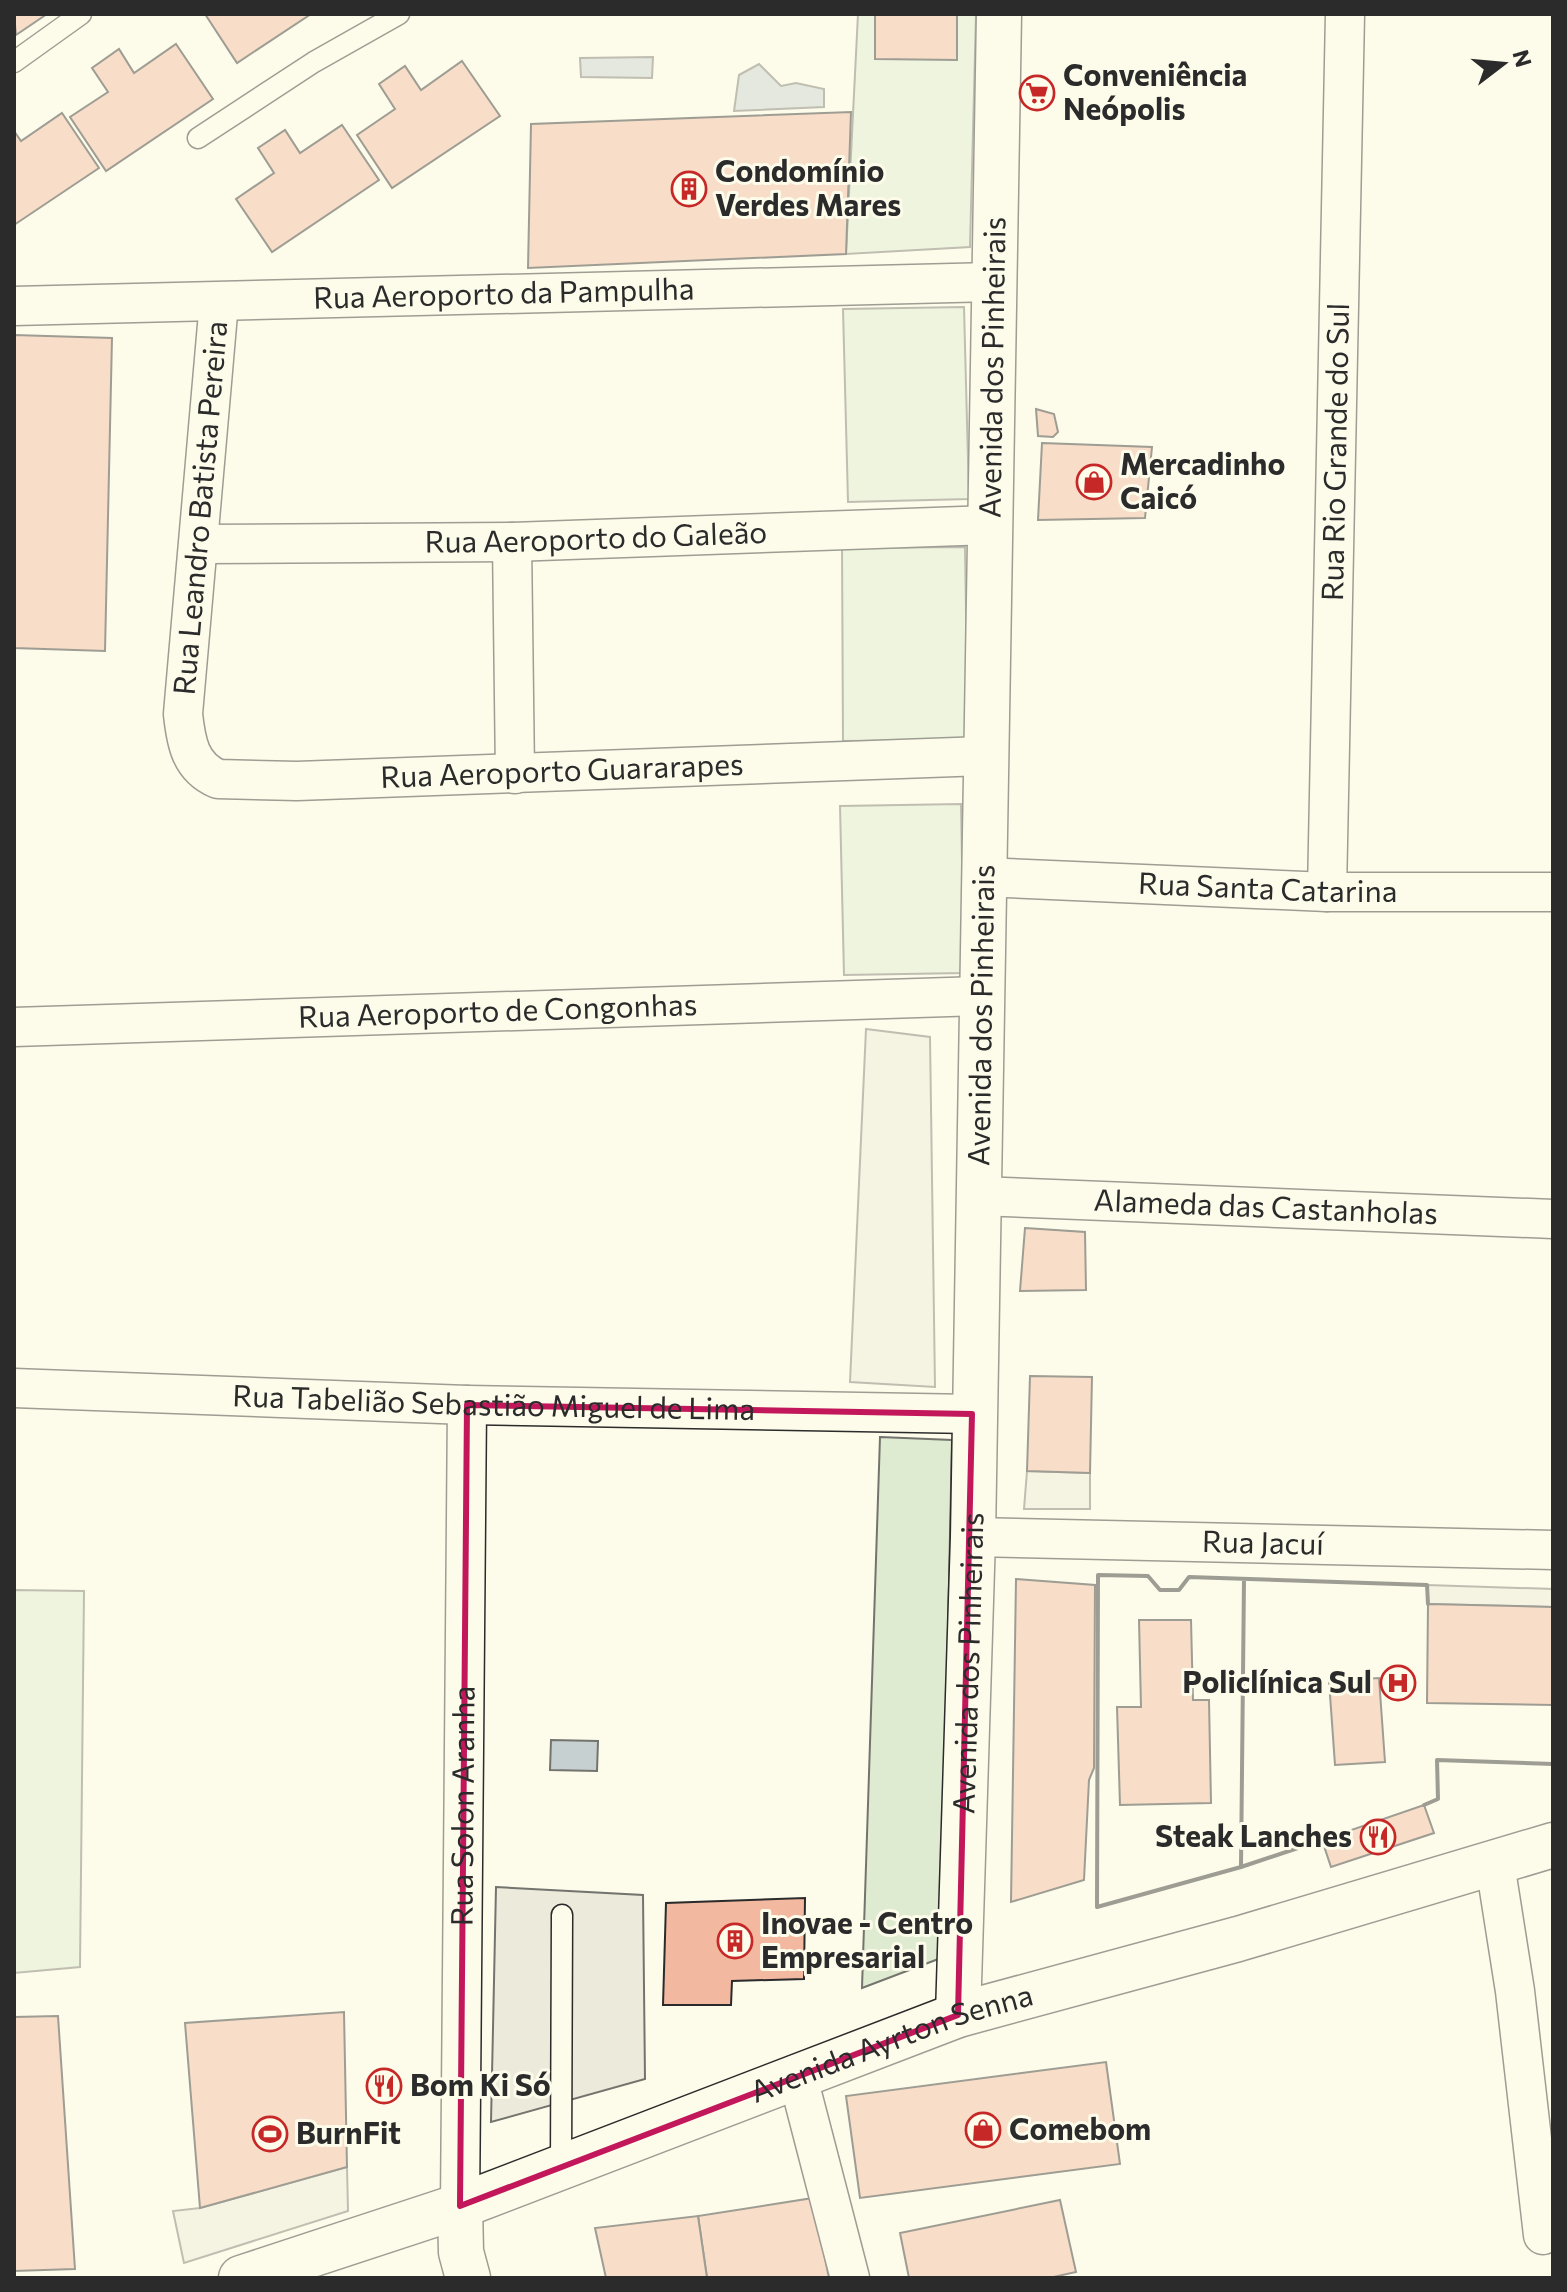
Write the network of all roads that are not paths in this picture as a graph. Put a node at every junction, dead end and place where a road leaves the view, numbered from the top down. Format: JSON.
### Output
{"nodes":[{"id":1,"x":81,"y":14,"type":"edge"},
{"id":2,"x":399,"y":14,"type":"edge"},
{"id":3,"x":999,"y":14,"type":"edge"},
{"id":4,"x":1345,"y":14,"type":"edge"},
{"id":5,"x":14,"y":62,"type":"edge"},
{"id":6,"x":198,"y":138,"type":"dead end"},
{"id":7,"x":993,"y":282,"type":"junction"},
{"id":8,"x":219,"y":302,"type":"junction"},
{"id":9,"x":14,"y":306,"type":"edge"},
{"id":10,"x":990,"y":525,"type":"junction"},
{"id":11,"x":512,"y":542,"type":"junction"},
{"id":12,"x":200,"y":544,"type":"junction"},
{"id":13,"x":183,"y":714,"type":"joint"},
{"id":14,"x":984,"y":756,"type":"junction"},
{"id":15,"x":515,"y":774,"type":"junction"},
{"id":16,"x":982,"y":877,"type":"junction"},
{"id":17,"x":1327,"y":892,"type":"junction"},
{"id":18,"x":1553,"y":892,"type":"edge"},
{"id":19,"x":980,"y":996,"type":"junction"},
{"id":20,"x":14,"y":1027,"type":"edge"},
{"id":21,"x":978,"y":1196,"type":"junction"},
{"id":22,"x":1553,"y":1219,"type":"edge"},
{"id":23,"x":14,"y":1388,"type":"edge"},
{"id":24,"x":467,"y":1405,"type":"junction"},
{"id":25,"x":972,"y":1414,"type":"junction"},
{"id":26,"x":973,"y":1537,"type":"junction"},
{"id":27,"x":1553,"y":1550,"type":"edge"},
{"id":28,"x":1553,"y":1845,"type":"edge"},
{"id":29,"x":1495,"y":1864,"type":"junction"},
{"id":30,"x":562,"y":1915,"type":"dead end"},
{"id":31,"x":958,"y":2015,"type":"junction"},
{"id":32,"x":1539,"y":2070,"type":"edge"},
{"id":33,"x":797,"y":2074,"type":"junction"},
{"id":34,"x":561,"y":2166,"type":"junction"},
{"id":35,"x":460,"y":2206,"type":"junction"},
{"id":36,"x":1543,"y":2235,"type":"dead end"},
{"id":37,"x":273,"y":2274,"type":"edge"},
{"id":38,"x":468,"y":2278,"type":"edge"},
{"id":39,"x":850,"y":2278,"type":"edge"}],
"edges":[{"from":1,"to":5,"type":"lane"},
{"from":2,"to":6,"type":"lane"},
{"from":3,"to":7,"type":"main road","name":"Avenida dos Pinheirais"},
{"from":4,"to":17,"type":"street","name":"Rua Rio Grande do Sul"},
{"from":7,"to":8,"type":"street","name":"Rua Aeroporto da Pampulha"},
{"from":7,"to":10,"type":"main road","name":"Avenida dos Pinheirais"},
{"from":8,"to":9,"type":"street","name":"Rua Aeroporto da Pampulha"},
{"from":8,"to":12,"type":"street","name":"Rua Leandro Batista Pereira"},
{"from":10,"to":11,"type":"street","name":"Rua Aeroporto do Galeão"},
{"from":10,"to":14,"type":"main road","name":"Avenida dos Pinheirais"},
{"from":11,"to":12,"type":"street","name":"Rua Aeroporto do Galeão"},
{"from":11,"to":15,"type":"street"},
{"from":12,"to":13,"type":"street","name":"Rua Leandro Batista Pereira"},
{"from":13,"to":15,"type":"street","name":"Rua Aeroporto Guararapes"},
{"from":14,"to":15,"type":"street","name":"Rua Aeroporto Guararapes"},
{"from":14,"to":16,"type":"main road","name":"Avenida dos Pinheirais"},
{"from":16,"to":17,"type":"street","name":"Rua Santa Catarina"},
{"from":16,"to":19,"type":"main road","name":"Avenida dos Pinheirais"},
{"from":17,"to":18,"type":"street","name":"Rua Santa Catarina"},
{"from":19,"to":20,"type":"street","name":"Rua Aeroporto de Congonhas"},
{"from":19,"to":21,"type":"main road","name":"Avenida dos Pinheirais"},
{"from":21,"to":22,"type":"street","name":"Alameda das Castanholas"},
{"from":21,"to":25,"type":"main road","name":"Avenida dos Pinheirais"},
{"from":23,"to":24,"type":"street","name":"Rua Tabelião Sebastião Miguel de Lima"},
{"from":24,"to":25,"type":"street","name":"Rua Tabelião Sebastião Miguel de Lima"},
{"from":24,"to":35,"type":"street","name":"Rua Solon Aranha"},
{"from":25,"to":26,"type":"main road","name":"Avenida dos Pinheirais"},
{"from":26,"to":27,"type":"street","name":"Rua Jacuí"},
{"from":26,"to":31,"type":"main road","name":"Avenida dos Pinheirais"},
{"from":28,"to":29,"type":"main road","name":"Avenida Ayrton Senna"},
{"from":29,"to":31,"type":"main road","name":"Avenida Ayrton Senna"},
{"from":29,"to":32,"type":"street"},
{"from":30,"to":34,"type":"lane"},
{"from":31,"to":33,"type":"main road","name":"Avenida Ayrton Senna"},
{"from":32,"to":36,"type":"street"},
{"from":33,"to":34,"type":"main road","name":"Avenida Ayrton Senna"},
{"from":33,"to":39,"type":"street"},
{"from":34,"to":35,"type":"main road","name":"Avenida Ayrton Senna"},
{"from":35,"to":37,"type":"main road","name":"Avenida Ayrton Senna"},
{"from":35,"to":38,"type":"main road"}]}
